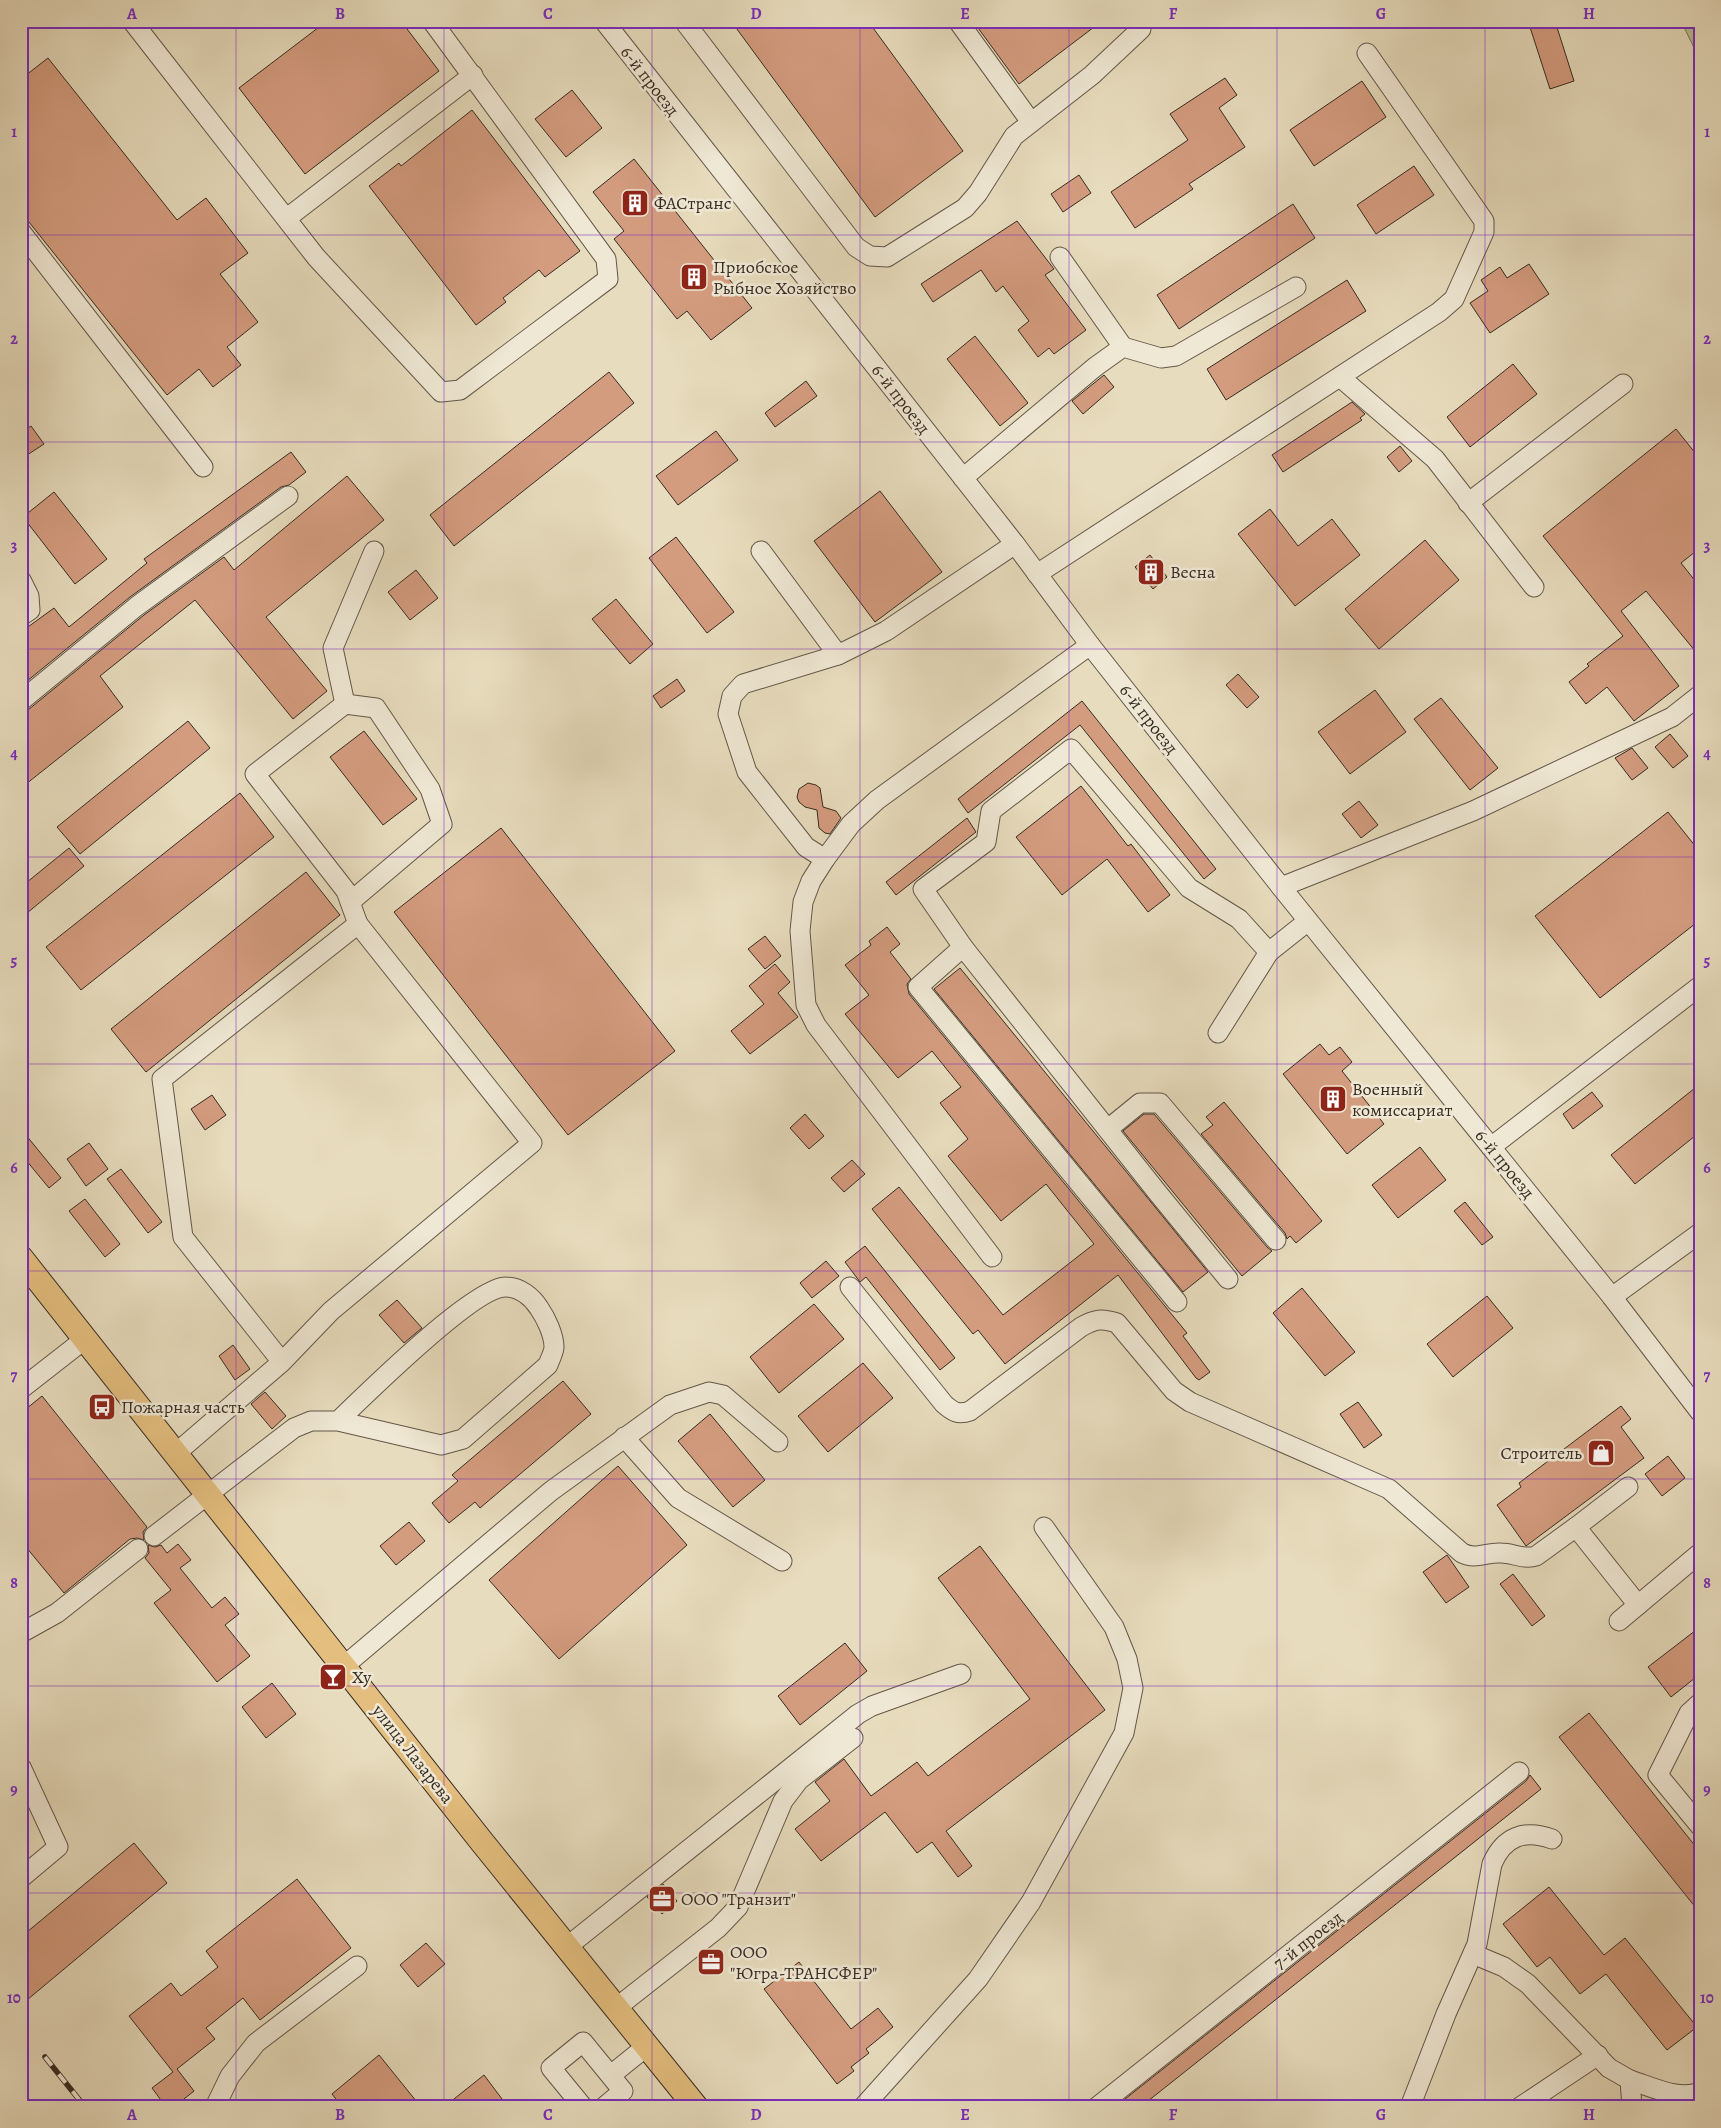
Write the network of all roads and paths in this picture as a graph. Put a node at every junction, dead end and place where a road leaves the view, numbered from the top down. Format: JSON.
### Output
{"nodes":[{"id":1,"x":132,"y":21,"type":"edge"},
{"id":2,"x":432,"y":21,"type":"edge"},
{"id":3,"x":604,"y":21,"type":"edge"},
{"id":4,"x":684,"y":21,"type":"edge"},
{"id":5,"x":958,"y":21,"type":"edge"},
{"id":6,"x":1135,"y":21,"type":"edge"},
{"id":7,"x":1367,"y":53,"type":"dead end"},
{"id":8,"x":473,"y":75,"type":"junction"},
{"id":9,"x":1032,"y":122,"type":"junction"},
{"id":10,"x":286,"y":218,"type":"junction"},
{"id":11,"x":21,"y":232,"type":"edge"},
{"id":12,"x":1060,"y":257,"type":"dead end"},
{"id":13,"x":1296,"y":287,"type":"dead end"},
{"id":14,"x":1123,"y":347,"type":"junction"},
{"id":15,"x":1340,"y":377,"type":"junction"},
{"id":16,"x":1623,"y":384,"type":"dead end"},
{"id":17,"x":203,"y":467,"type":"dead end"},
{"id":18,"x":963,"y":478,"type":"junction"},
{"id":19,"x":288,"y":496,"type":"dead end"},
{"id":20,"x":1468,"y":503,"type":"junction"},
{"id":21,"x":1015,"y":544,"type":"junction"},
{"id":22,"x":374,"y":551,"type":"dead end"},
{"id":23,"x":761,"y":551,"type":"dead end"},
{"id":24,"x":1037,"y":574,"type":"junction"},
{"id":25,"x":21,"y":580,"type":"edge"},
{"id":26,"x":1534,"y":587,"type":"dead end"},
{"id":27,"x":21,"y":616,"type":"edge"},
{"id":28,"x":1090,"y":645,"type":"junction"},
{"id":29,"x":838,"y":655,"type":"junction"},
{"id":30,"x":1700,"y":695,"type":"edge"},
{"id":31,"x":21,"y":701,"type":"edge"},
{"id":32,"x":345,"y":704,"type":"junction"},
{"id":33,"x":825,"y":858,"type":"junction"},
{"id":34,"x":1281,"y":887,"type":"junction"},
{"id":35,"x":350,"y":902,"type":"junction"},
{"id":36,"x":1308,"y":921,"type":"junction"},
{"id":37,"x":358,"y":924,"type":"junction"},
{"id":38,"x":963,"y":947,"type":"junction"},
{"id":39,"x":1268,"y":952,"type":"junction"},
{"id":40,"x":1700,"y":986,"type":"edge"},
{"id":41,"x":1218,"y":1033,"type":"dead end"},
{"id":42,"x":1108,"y":1129,"type":"junction"},
{"id":43,"x":1491,"y":1147,"type":"junction"},
{"id":44,"x":1700,"y":1233,"type":"edge"},
{"id":45,"x":1276,"y":1240,"type":"dead end"},
{"id":46,"x":992,"y":1257,"type":"dead end"},
{"id":47,"x":21,"y":1258,"type":"edge"},
{"id":48,"x":1228,"y":1279,"type":"dead end"},
{"id":49,"x":850,"y":1288,"type":"dead end"},
{"id":50,"x":1612,"y":1298,"type":"junction"},
{"id":51,"x":1177,"y":1302,"type":"dead end"},
{"id":52,"x":85,"y":1339,"type":"junction"},
{"id":53,"x":282,"y":1362,"type":"junction"},
{"id":54,"x":21,"y":1390,"type":"edge"},
{"id":55,"x":1700,"y":1412,"type":"edge"},
{"id":56,"x":338,"y":1421,"type":"junction"},
{"id":57,"x":624,"y":1436,"type":"junction"},
{"id":58,"x":778,"y":1442,"type":"dead end"},
{"id":59,"x":175,"y":1454,"type":"junction"},
{"id":60,"x":1628,"y":1487,"type":"dead end"},
{"id":61,"x":207,"y":1494,"type":"junction"},
{"id":62,"x":1044,"y":1527,"type":"dead end"},
{"id":63,"x":1576,"y":1527,"type":"junction"},
{"id":64,"x":154,"y":1536,"type":"dead end"},
{"id":65,"x":138,"y":1549,"type":"dead end"},
{"id":66,"x":1700,"y":1553,"type":"edge"},
{"id":67,"x":782,"y":1561,"type":"dead end"},
{"id":68,"x":1638,"y":1605,"type":"junction"},
{"id":69,"x":1619,"y":1621,"type":"dead end"},
{"id":70,"x":21,"y":1633,"type":"edge"},
{"id":71,"x":344,"y":1666,"type":"junction"},
{"id":72,"x":961,"y":1674,"type":"dead end"},
{"id":73,"x":1700,"y":1703,"type":"edge"},
{"id":74,"x":852,"y":1738,"type":"dead end"},
{"id":75,"x":21,"y":1766,"type":"edge"},
{"id":76,"x":1519,"y":1772,"type":"dead end"},
{"id":77,"x":1700,"y":1826,"type":"edge"},
{"id":78,"x":1552,"y":1839,"type":"dead end"},
{"id":79,"x":21,"y":1878,"type":"edge"},
{"id":80,"x":568,"y":1946,"type":"junction"},
{"id":81,"x":1473,"y":1954,"type":"junction"},
{"id":82,"x":357,"y":1966,"type":"dead end"},
{"id":83,"x":616,"y":2008,"type":"junction"},
{"id":84,"x":646,"y":2046,"type":"junction"},
{"id":85,"x":1598,"y":2055,"type":"junction"},
{"id":86,"x":611,"y":2075,"type":"junction"},
{"id":87,"x":1630,"y":2080,"type":"junction"},
{"id":88,"x":1700,"y":2092,"type":"edge"},
{"id":89,"x":215,"y":2107,"type":"edge"},
{"id":90,"x":583,"y":2107,"type":"edge"},
{"id":91,"x":604,"y":2107,"type":"edge"},
{"id":92,"x":696,"y":2107,"type":"edge"},
{"id":93,"x":862,"y":2107,"type":"edge"},
{"id":94,"x":1097,"y":2107,"type":"edge"},
{"id":95,"x":1410,"y":2107,"type":"edge"},
{"id":96,"x":1520,"y":2107,"type":"edge"},
{"id":97,"x":1632,"y":2107,"type":"edge"}],
"edges":[{"from":1,"to":10,"type":"street"},
{"from":2,"to":8,"type":"street"},
{"from":3,"to":18,"type":"street","name":"6-й проезд"},
{"from":4,"to":9,"type":"street"},
{"from":5,"to":9,"type":"street"},
{"from":6,"to":9,"type":"street"},
{"from":7,"to":15,"type":"street"},
{"from":8,"to":10,"type":"street"},
{"from":8,"to":10,"type":"street"},
{"from":11,"to":17,"type":"street"},
{"from":12,"to":14,"type":"street"},
{"from":13,"to":14,"type":"street"},
{"from":14,"to":18,"type":"street"},
{"from":15,"to":20,"type":"street"},
{"from":15,"to":24,"type":"street"},
{"from":16,"to":20,"type":"street"},
{"from":18,"to":21,"type":"street","name":"6-й проезд"},
{"from":19,"to":31,"type":"street"},
{"from":20,"to":26,"type":"street"},
{"from":21,"to":24,"type":"street","name":"6-й проезд"},
{"from":21,"to":29,"type":"street"},
{"from":22,"to":32,"type":"street"},
{"from":23,"to":29,"type":"street"},
{"from":24,"to":28,"type":"street","name":"6-й проезд"},
{"from":25,"to":27,"type":"street"},
{"from":28,"to":33,"type":"street"},
{"from":28,"to":34,"type":"street","name":"6-й проезд"},
{"from":29,"to":33,"type":"street"},
{"from":30,"to":34,"type":"street"},
{"from":32,"to":35,"type":"street"},
{"from":32,"to":35,"type":"street"},
{"from":33,"to":46,"type":"street"},
{"from":34,"to":36,"type":"street","name":"6-й проезд"},
{"from":35,"to":37,"type":"street"},
{"from":36,"to":39,"type":"street"},
{"from":36,"to":43,"type":"street","name":"6-й проезд"},
{"from":37,"to":53,"type":"street"},
{"from":37,"to":53,"type":"street"},
{"from":38,"to":39,"type":"street"},
{"from":38,"to":42,"type":"street"},
{"from":38,"to":51,"type":"street"},
{"from":39,"to":41,"type":"street"},
{"from":40,"to":43,"type":"street"},
{"from":42,"to":45,"type":"street"},
{"from":42,"to":48,"type":"street"},
{"from":43,"to":50,"type":"street","name":"6-й проезд"},
{"from":44,"to":50,"type":"street"},
{"from":47,"to":52,"type":"main road","name":"улица Лазарева"},
{"from":49,"to":63,"type":"street"},
{"from":50,"to":55,"type":"street","name":"6-й проезд"},
{"from":52,"to":54,"type":"street"},
{"from":52,"to":59,"type":"main road","name":"улица Лазарева"},
{"from":53,"to":59,"type":"street"},
{"from":56,"to":56,"type":"street"},
{"from":56,"to":61,"type":"street"},
{"from":57,"to":58,"type":"street"},
{"from":57,"to":67,"type":"street"},
{"from":57,"to":71,"type":"street"},
{"from":59,"to":61,"type":"main road","name":"улица Лазарева"},
{"from":60,"to":63,"type":"street"},
{"from":61,"to":64,"type":"street"},
{"from":61,"to":71,"type":"main road","name":"улица Лазарева"},
{"from":62,"to":93,"type":"street"},
{"from":63,"to":68,"type":"street"},
{"from":65,"to":70,"type":"street"},
{"from":66,"to":68,"type":"street"},
{"from":68,"to":69,"type":"street"},
{"from":71,"to":80,"type":"main road","name":"улица Лазарева"},
{"from":72,"to":80,"type":"street"},
{"from":73,"to":77,"type":"street"},
{"from":74,"to":83,"type":"street"},
{"from":75,"to":79,"type":"street"},
{"from":76,"to":94,"type":"street","name":"7-й проезд"},
{"from":78,"to":81,"type":"street"},
{"from":80,"to":83,"type":"main road","name":"улица Лазарева"},
{"from":81,"to":85,"type":"street"},
{"from":81,"to":95,"type":"street"},
{"from":82,"to":89,"type":"street"},
{"from":83,"to":84,"type":"main road","name":"улица Лазарева"},
{"from":84,"to":86,"type":"street"},
{"from":84,"to":92,"type":"main road","name":"улица Лазарева"},
{"from":85,"to":87,"type":"street"},
{"from":85,"to":96,"type":"street"},
{"from":86,"to":90,"type":"street"},
{"from":86,"to":91,"type":"street"},
{"from":87,"to":88,"type":"street"},
{"from":87,"to":97,"type":"street"}]}
